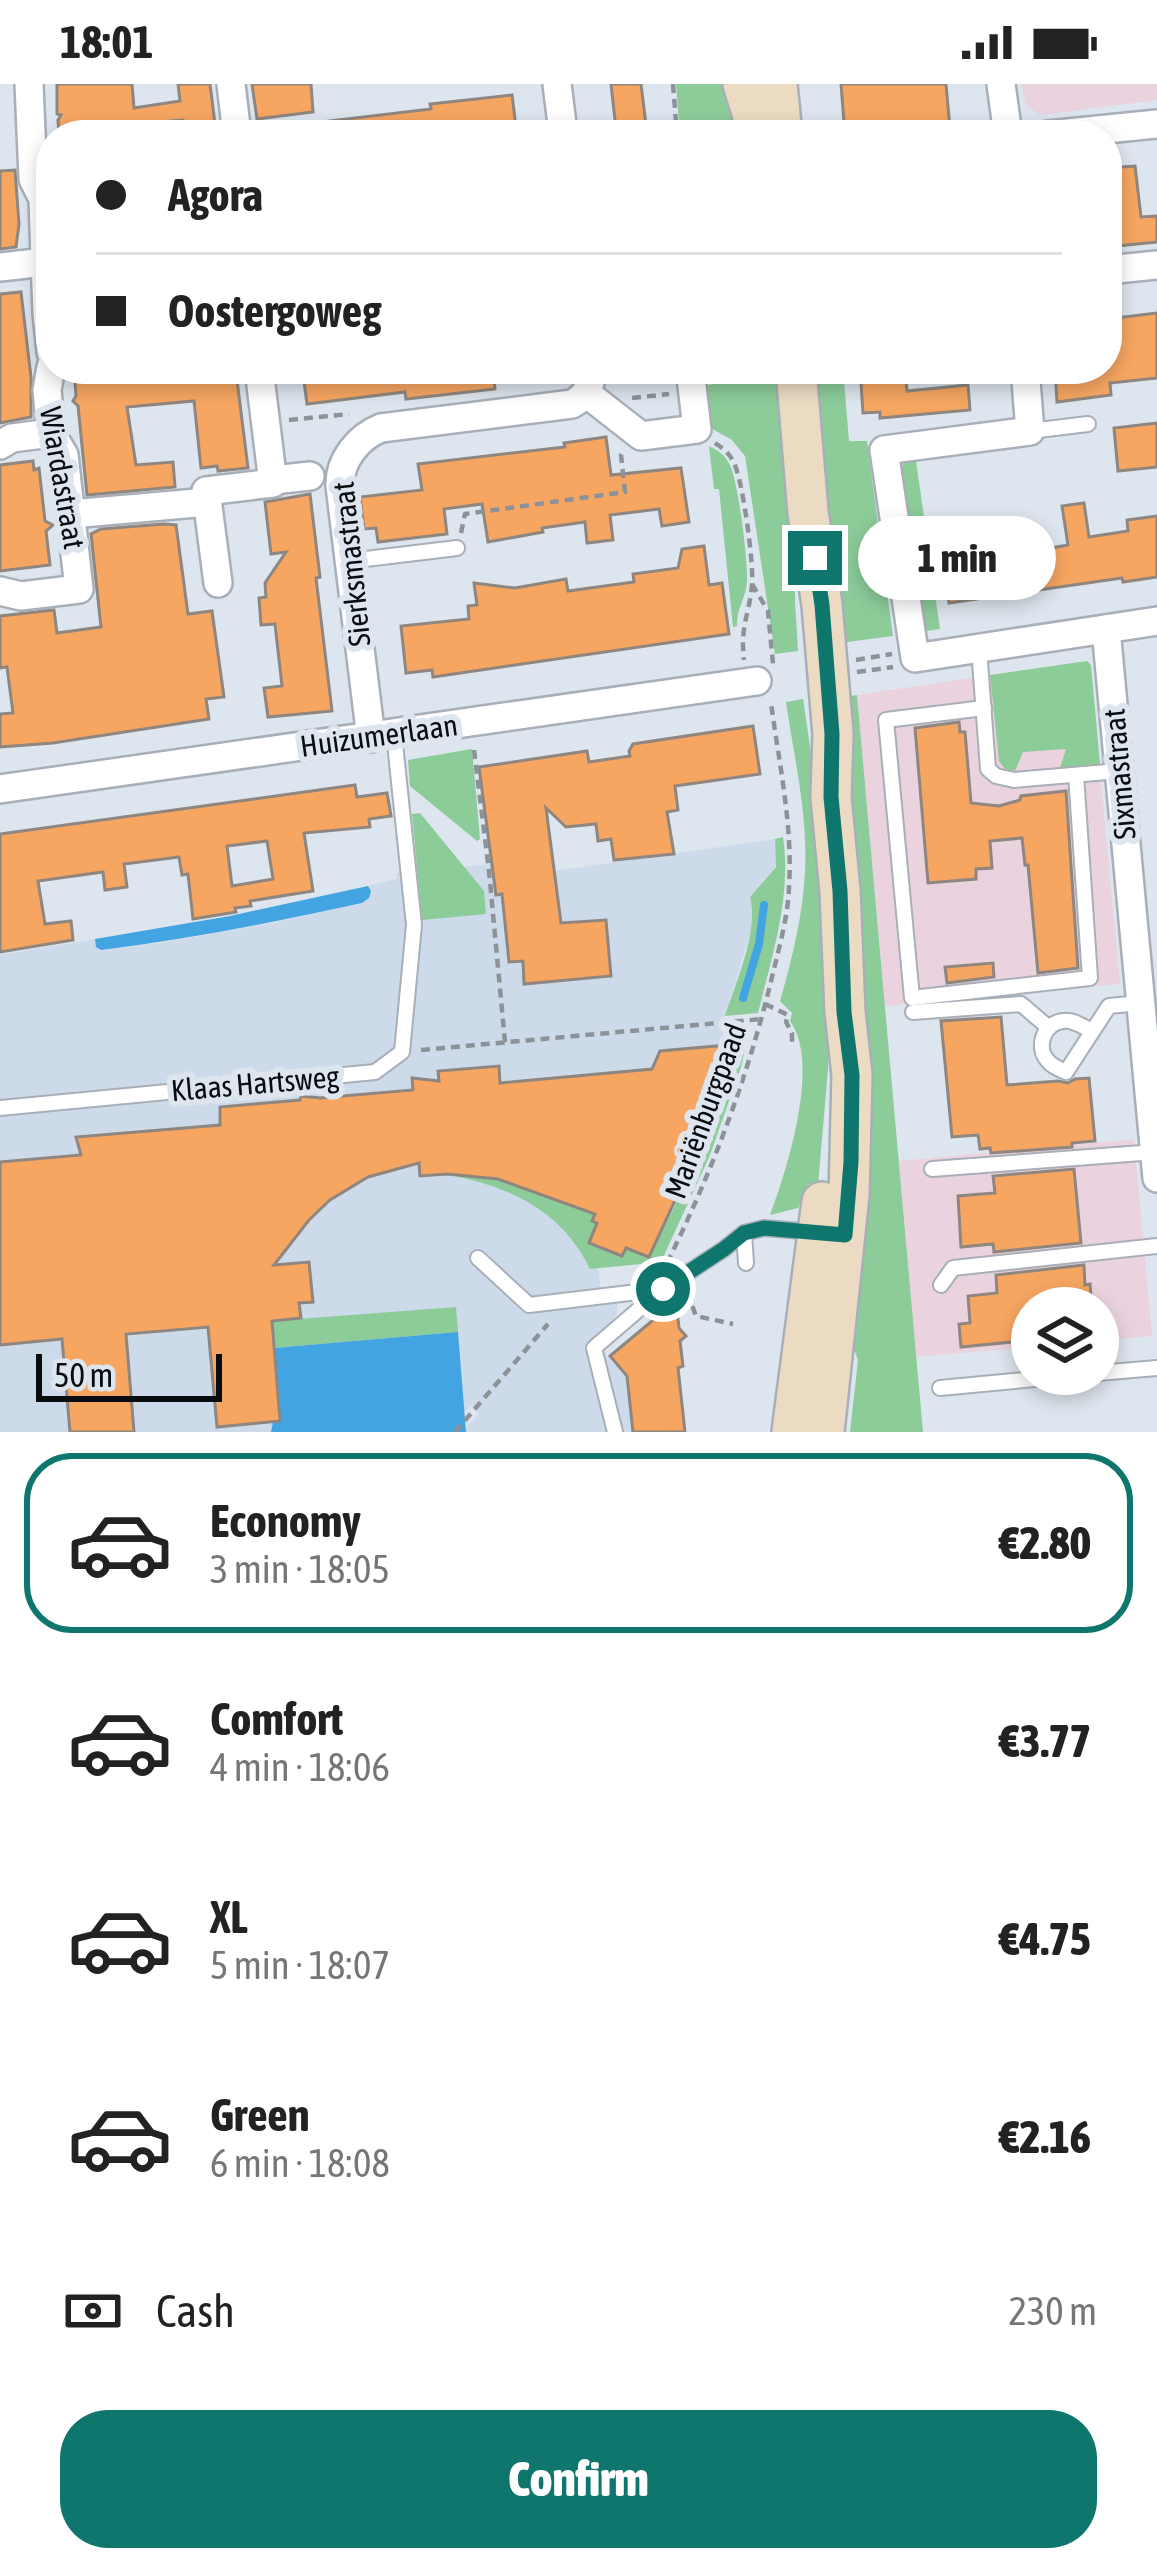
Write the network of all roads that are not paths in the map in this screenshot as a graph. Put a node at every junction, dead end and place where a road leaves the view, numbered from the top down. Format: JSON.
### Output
{"nodes":[{"id":1,"x":28,"y":84,"type":"edge"},
{"id":2,"x":231,"y":84,"type":"edge"},
{"id":3,"x":557,"y":84,"type":"edge"},
{"id":4,"x":743,"y":84,"type":"edge"},
{"id":5,"x":777,"y":84,"type":"edge"},
{"id":6,"x":1001,"y":84,"type":"edge"},
{"id":7,"x":235,"y":120,"type":"edge"},
{"id":8,"x":562,"y":120,"type":"edge"},
{"id":9,"x":754,"y":120,"type":"edge"},
{"id":10,"x":781,"y":120,"type":"edge"},
{"id":11,"x":1006,"y":120,"type":"edge"},
{"id":12,"x":1157,"y":124,"type":"edge"},
{"id":13,"x":1122,"y":128,"type":"edge"},
{"id":14,"x":36,"y":185,"type":"edge"},
{"id":15,"x":36,"y":258,"type":"edge"},
{"id":16,"x":1157,"y":265,"type":"edge"},
{"id":17,"x":0,"y":268,"type":"edge"},
{"id":18,"x":1122,"y":268,"type":"edge"},
{"id":19,"x":47,"y":384,"type":"edge"},
{"id":20,"x":261,"y":384,"type":"edge"},
{"id":21,"x":587,"y":384,"type":"edge"},
{"id":22,"x":591,"y":384,"type":"edge"},
{"id":23,"x":692,"y":384,"type":"edge"},
{"id":24,"x":797,"y":384,"type":"edge"},
{"id":25,"x":1026,"y":384,"type":"edge"},
{"id":26,"x":1088,"y":424,"type":"dead end"},
{"id":27,"x":1030,"y":431,"type":"junction"},
{"id":28,"x":51,"y":433,"type":"junction"},
{"id":29,"x":0,"y":445,"type":"edge"},
{"id":30,"x":310,"y":476,"type":"dead end"},
{"id":31,"x":273,"y":482,"type":"junction"},
{"id":32,"x":208,"y":502,"type":"junction"},
{"id":33,"x":70,"y":514,"type":"junction"},
{"id":34,"x":457,"y":548,"type":"road end"},
{"id":35,"x":349,"y":561,"type":"junction"},
{"id":36,"x":218,"y":583,"type":"dead end"},
{"id":37,"x":0,"y":590,"type":"edge"},
{"id":38,"x":1157,"y":621,"type":"edge"},
{"id":39,"x":1106,"y":628,"type":"junction"},
{"id":40,"x":979,"y":648,"type":"junction"},
{"id":41,"x":762,"y":680,"type":"road end"},
{"id":42,"x":984,"y":708,"type":"junction"},
{"id":43,"x":383,"y":736,"type":"junction"},
{"id":44,"x":1119,"y":771,"type":"junction"},
{"id":45,"x":1076,"y":775,"type":"junction"},
{"id":46,"x":0,"y":789,"type":"edge"},
{"id":47,"x":1146,"y":995,"type":"edge"},
{"id":48,"x":913,"y":1012,"type":"dead end"},
{"id":49,"x":1049,"y":1028,"type":"junction"},
{"id":50,"x":1092,"y":1031,"type":"junction"},
{"id":51,"x":0,"y":1108,"type":"edge"},
{"id":52,"x":1156,"y":1165,"type":"edge"},
{"id":53,"x":932,"y":1169,"type":"dead end"},
{"id":54,"x":744,"y":1233,"type":"junction"},
{"id":55,"x":832,"y":1234,"type":"junction"},
{"id":56,"x":1157,"y":1246,"type":"edge"},
{"id":57,"x":478,"y":1258,"type":"dead end"},
{"id":58,"x":746,"y":1263,"type":"dead end"},
{"id":59,"x":941,"y":1285,"type":"dead end"},
{"id":60,"x":663,"y":1289,"type":"junction"},
{"id":61,"x":808,"y":1311,"type":"junction"},
{"id":62,"x":1157,"y":1368,"type":"edge"},
{"id":63,"x":1119,"y":1371,"type":"edge"},
{"id":64,"x":1011,"y":1381,"type":"edge"},
{"id":65,"x":940,"y":1388,"type":"dead end"},
{"id":66,"x":616,"y":1432,"type":"edge"},
{"id":67,"x":775,"y":1432,"type":"edge"},
{"id":68,"x":792,"y":1432,"type":"edge"},
{"id":69,"x":824,"y":1432,"type":"edge"}],
"edges":[{"from":1,"to":14,"type":"street"},
{"from":2,"to":7,"type":"street"},
{"from":3,"to":8,"type":"street"},
{"from":4,"to":9,"type":"main road"},
{"from":5,"to":10,"type":"main road"},
{"from":6,"to":11,"type":"street"},
{"from":12,"to":13,"type":"street"},
{"from":15,"to":17,"type":"street"},
{"from":16,"to":18,"type":"street"},
{"from":19,"to":28,"type":"street","name":"Wiardastraat"},
{"from":20,"to":31,"type":"street"},
{"from":21,"to":35,"type":"street","name":"Sierksmastraat"},
{"from":22,"to":23,"type":"street"},
{"from":24,"to":55,"type":"main road"},
{"from":25,"to":27,"type":"street"},
{"from":26,"to":27,"type":"lane"},
{"from":27,"to":40,"type":"street"},
{"from":28,"to":29,"type":"street"},
{"from":28,"to":33,"type":"street","name":"Wiardastraat"},
{"from":30,"to":31,"type":"street"},
{"from":31,"to":32,"type":"street"},
{"from":32,"to":33,"type":"street"},
{"from":32,"to":36,"type":"street"},
{"from":33,"to":37,"type":"street","name":"Wiardastraat"},
{"from":34,"to":35,"type":"lane"},
{"from":35,"to":43,"type":"street","name":"Sierksmastraat"},
{"from":38,"to":39,"type":"street"},
{"from":39,"to":40,"type":"street"},
{"from":39,"to":44,"type":"street","name":"Sixmastraat"},
{"from":40,"to":42,"type":"lane"},
{"from":41,"to":43,"type":"street","name":"Huizumerlaan"},
{"from":42,"to":45,"type":"lane"},
{"from":42,"to":45,"type":"lane"},
{"from":43,"to":46,"type":"street","name":"Huizumerlaan"},
{"from":43,"to":51,"type":"lane","name":"Klaas Hartsweg"},
{"from":44,"to":45,"type":"lane"},
{"from":44,"to":47,"type":"street","name":"Sixmastraat"},
{"from":47,"to":50,"type":"lane"},
{"from":47,"to":52,"type":"street","name":"Sixmastraat"},
{"from":48,"to":49,"type":"lane"},
{"from":49,"to":50,"type":"lane"},
{"from":49,"to":50,"type":"lane"},
{"from":52,"to":53,"type":"lane"},
{"from":54,"to":55,"type":"lane"},
{"from":54,"to":58,"type":"lane"},
{"from":54,"to":60,"type":"lane"},
{"from":55,"to":61,"type":"main road"},
{"from":55,"to":69,"type":"main road"},
{"from":56,"to":59,"type":"lane"},
{"from":57,"to":60,"type":"lane"},
{"from":60,"to":66,"type":"lane"},
{"from":61,"to":67,"type":"lane"},
{"from":61,"to":68,"type":"main road"},
{"from":62,"to":63,"type":"lane"},
{"from":64,"to":65,"type":"lane"}]}
